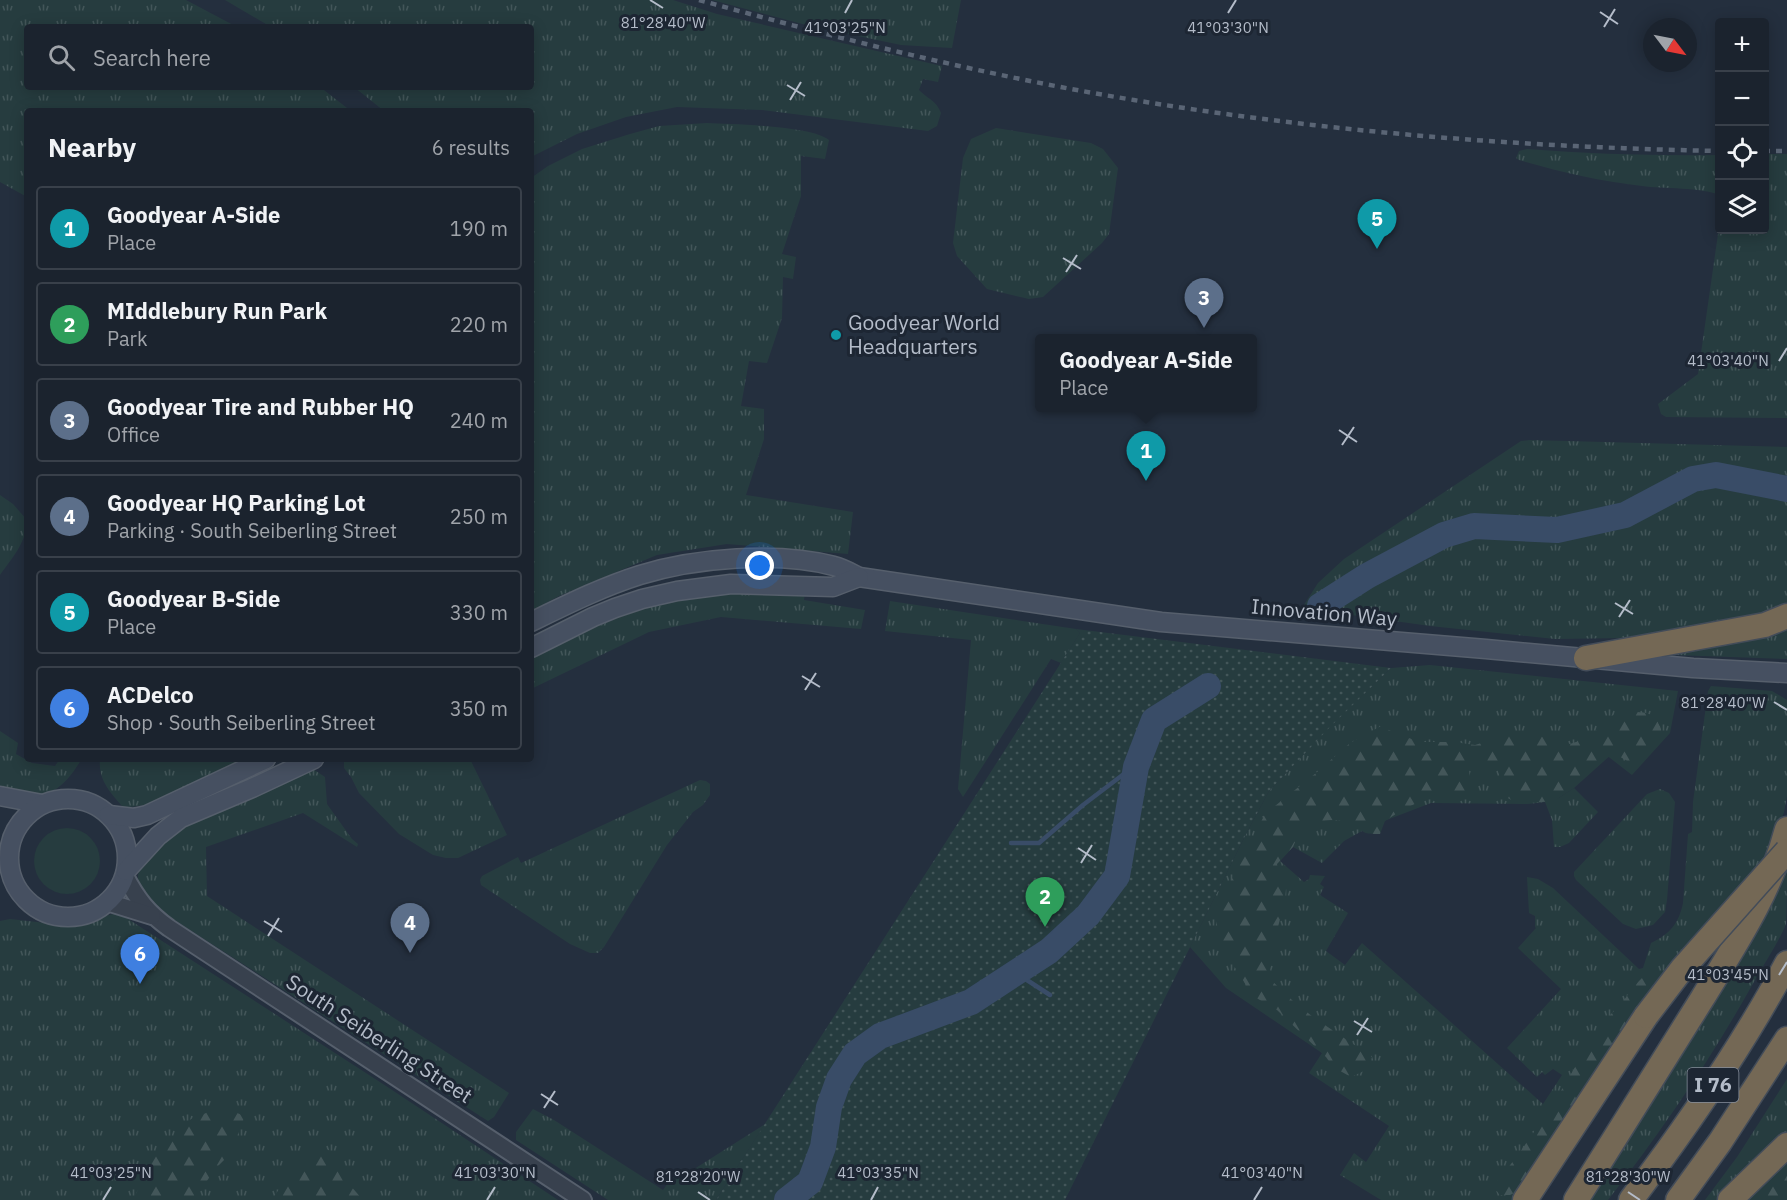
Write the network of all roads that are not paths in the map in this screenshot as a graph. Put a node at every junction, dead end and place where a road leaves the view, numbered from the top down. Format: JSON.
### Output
{"nodes":[{"id":1,"x":859,"y":577,"type":"junction"},
{"id":2,"x":1787,"y":616,"type":"edge"},
{"id":3,"x":534,"y":621,"type":"edge"},
{"id":4,"x":534,"y":646,"type":"edge"},
{"id":5,"x":1586,"y":658,"type":"junction"},
{"id":6,"x":1787,"y":673,"type":"edge"},
{"id":7,"x":260,"y":762,"type":"edge"},
{"id":8,"x":308,"y":762,"type":"edge"},
{"id":9,"x":0,"y":796,"type":"edge"},
{"id":10,"x":42,"y":804,"type":"junction"},
{"id":11,"x":109,"y":815,"type":"junction"},
{"id":12,"x":1787,"y":829,"type":"edge"},
{"id":13,"x":0,"y":839,"type":"edge"},
{"id":14,"x":1787,"y":851,"type":"edge"},
{"id":15,"x":8,"y":862,"type":"junction"},
{"id":16,"x":125,"y":874,"type":"junction"},
{"id":17,"x":108,"y":902,"type":"junction"},
{"id":18,"x":152,"y":916,"type":"junction"},
{"id":19,"x":1787,"y":963,"type":"edge"},
{"id":20,"x":1787,"y":1039,"type":"edge"},
{"id":21,"x":1787,"y":1145,"type":"edge"},
{"id":22,"x":583,"y":1200,"type":"edge"},
{"id":23,"x":1525,"y":1200,"type":"edge"},
{"id":24,"x":1576,"y":1200,"type":"edge"},
{"id":25,"x":1631,"y":1200,"type":"edge"},
{"id":26,"x":1678,"y":1200,"type":"edge"},
{"id":27,"x":1730,"y":1200,"type":"edge"}],
"edges":[{"from":1,"to":3,"type":"main road","name":"Innovation Way"},
{"from":1,"to":4,"type":"main road","name":"Innovation Way"},
{"from":1,"to":5,"type":"main road","name":"Innovation Way"},
{"from":2,"to":5,"type":"highway"},
{"from":5,"to":6,"type":"main road","name":"Innovation Way"},
{"from":7,"to":11,"type":"main road"},
{"from":8,"to":16,"type":"main road"},
{"from":9,"to":10,"type":"main road"},
{"from":10,"to":11,"type":"main road"},
{"from":10,"to":15,"type":"main road"},
{"from":11,"to":16,"type":"main road"},
{"from":12,"to":24,"type":"highway"},
{"from":13,"to":15,"type":"main road"},
{"from":14,"to":23,"type":"highway","bridge":true},
{"from":15,"to":17,"type":"main road"},
{"from":16,"to":17,"type":"main road"},
{"from":16,"to":18,"type":"street","name":"South Seiberling Street"},
{"from":17,"to":18,"type":"street","name":"South Seiberling Street"},
{"from":18,"to":22,"type":"street","name":"South Seiberling Street"},
{"from":19,"to":25,"type":"highway","number":"I 76"},
{"from":20,"to":26,"type":"highway","number":"I 76"},
{"from":21,"to":27,"type":"highway"}]}
